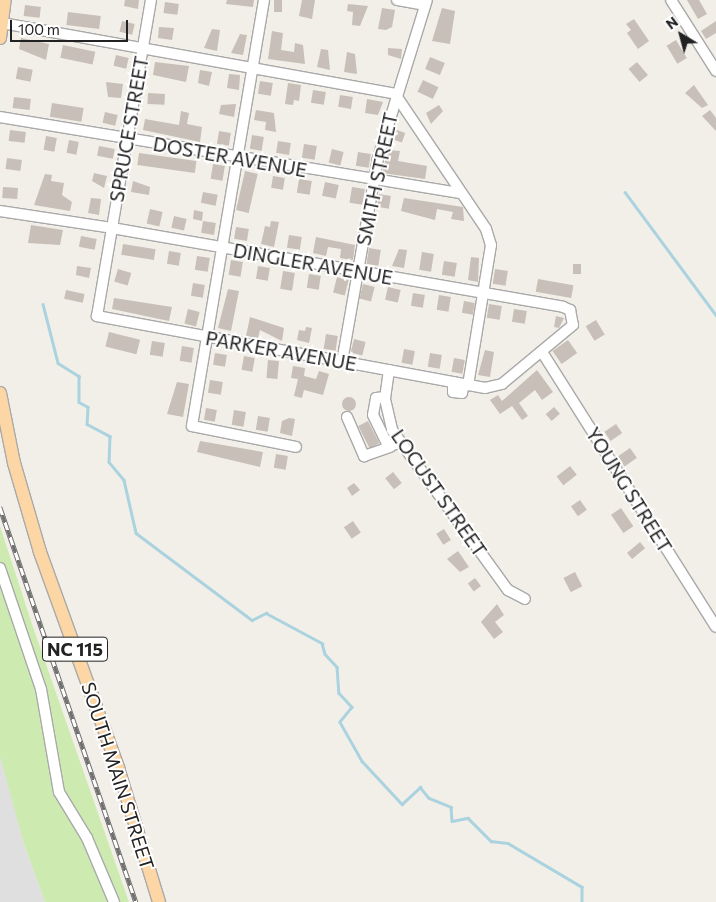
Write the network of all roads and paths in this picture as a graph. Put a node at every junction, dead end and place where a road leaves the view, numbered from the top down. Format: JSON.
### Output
{"nodes":[{"id":1,"x":5,"y":0,"type":"edge"},
{"id":2,"x":151,"y":0,"type":"edge"},
{"id":3,"x":264,"y":0,"type":"edge"},
{"id":4,"x":397,"y":0,"type":"edge"},
{"id":5,"x":671,"y":0,"type":"edge"},
{"id":6,"x":426,"y":2,"type":"edge"},
{"id":7,"x":2,"y":23,"type":"junction"},
{"id":8,"x":0,"y":38,"type":"edge"},
{"id":9,"x":142,"y":50,"type":"junction"},
{"id":10,"x":253,"y":67,"type":"junction"},
{"id":11,"x":716,"y":71,"type":"edge"},
{"id":12,"x":395,"y":94,"type":"junction"},
{"id":13,"x":0,"y":117,"type":"edge"},
{"id":14,"x":127,"y":138,"type":"junction"},
{"id":15,"x":237,"y":159,"type":"junction"},
{"id":16,"x":374,"y":180,"type":"junction"},
{"id":17,"x":460,"y":193,"type":"junction"},
{"id":18,"x":0,"y":210,"type":"edge"},
{"id":19,"x":112,"y":228,"type":"junction"},
{"id":20,"x":222,"y":248,"type":"junction"},
{"id":21,"x":358,"y":272,"type":"junction"},
{"id":22,"x":484,"y":293,"type":"junction"},
{"id":23,"x":207,"y":338,"type":"junction"},
{"id":24,"x":542,"y":352,"type":"junction"},
{"id":25,"x":342,"y":362,"type":"junction"},
{"id":26,"x":389,"y":370,"type":"junction"},
{"id":27,"x":466,"y":384,"type":"junction"},
{"id":28,"x":0,"y":393,"type":"edge"},
{"id":29,"x":386,"y":397,"type":"junction"},
{"id":30,"x":347,"y":417,"type":"dead end"},
{"id":31,"x":400,"y":443,"type":"junction"},
{"id":32,"x":296,"y":447,"type":"dead end"},
{"id":33,"x":390,"y":447,"type":"junction"},
{"id":34,"x":0,"y":568,"type":"edge"},
{"id":35,"x":525,"y":599,"type":"dead end"},
{"id":36,"x":716,"y":627,"type":"edge"},
{"id":37,"x":114,"y":902,"type":"edge"},
{"id":38,"x":158,"y":902,"type":"edge"}],
"edges":[{"from":1,"to":7,"type":"main road"},
{"from":2,"to":9,"type":"street","name":"SPRUCE STREET"},
{"from":3,"to":10,"type":"street"},
{"from":4,"to":6,"type":"street"},
{"from":5,"to":11,"type":"street"},
{"from":6,"to":12,"type":"street","name":"SMITH STREET"},
{"from":7,"to":8,"type":"main road"},
{"from":7,"to":9,"type":"street"},
{"from":9,"to":10,"type":"street"},
{"from":9,"to":14,"type":"street","name":"SPRUCE STREET"},
{"from":10,"to":12,"type":"street"},
{"from":10,"to":15,"type":"street"},
{"from":12,"to":16,"type":"street","name":"SMITH STREET"},
{"from":12,"to":17,"type":"street"},
{"from":13,"to":14,"type":"street","name":"DOSTER AVENUE"},
{"from":14,"to":15,"type":"street","name":"DOSTER AVENUE"},
{"from":14,"to":19,"type":"street","name":"SPRUCE STREET"},
{"from":15,"to":16,"type":"street","name":"DOSTER AVENUE"},
{"from":15,"to":20,"type":"street"},
{"from":16,"to":17,"type":"street","name":"DOSTER AVENUE"},
{"from":16,"to":21,"type":"street","name":"SMITH STREET"},
{"from":17,"to":22,"type":"street"},
{"from":18,"to":19,"type":"street","name":"DINGLER AVENUE"},
{"from":19,"to":20,"type":"street","name":"DINGLER AVENUE"},
{"from":19,"to":23,"type":"street","name":"PARKER AVENUE"},
{"from":20,"to":21,"type":"street","name":"DINGLER AVENUE"},
{"from":20,"to":23,"type":"street"},
{"from":21,"to":22,"type":"street","name":"DINGLER AVENUE"},
{"from":21,"to":25,"type":"street","name":"SMITH STREET"},
{"from":22,"to":24,"type":"street","name":"DINGLER AVENUE"},
{"from":22,"to":27,"type":"street"},
{"from":23,"to":25,"type":"street","name":"PARKER AVENUE"},
{"from":23,"to":32,"type":"street"},
{"from":24,"to":27,"type":"street","name":"PARKER AVENUE"},
{"from":24,"to":36,"type":"street","name":"YOUNG STREET"},
{"from":25,"to":26,"type":"street","name":"PARKER AVENUE"},
{"from":26,"to":27,"type":"street","name":"PARKER AVENUE"},
{"from":26,"to":29,"type":"street","name":"LOCUST STREET"},
{"from":28,"to":38,"type":"main road","name":"SOUTH MAIN STREET","number":"NC 115"},
{"from":29,"to":31,"type":"street","name":"LOCUST STREET"},
{"from":29,"to":33,"type":"street"},
{"from":30,"to":33,"type":"street"},
{"from":31,"to":33,"type":"street"},
{"from":31,"to":35,"type":"street","name":"LOCUST STREET"},
{"from":34,"to":37,"type":"street"}]}
